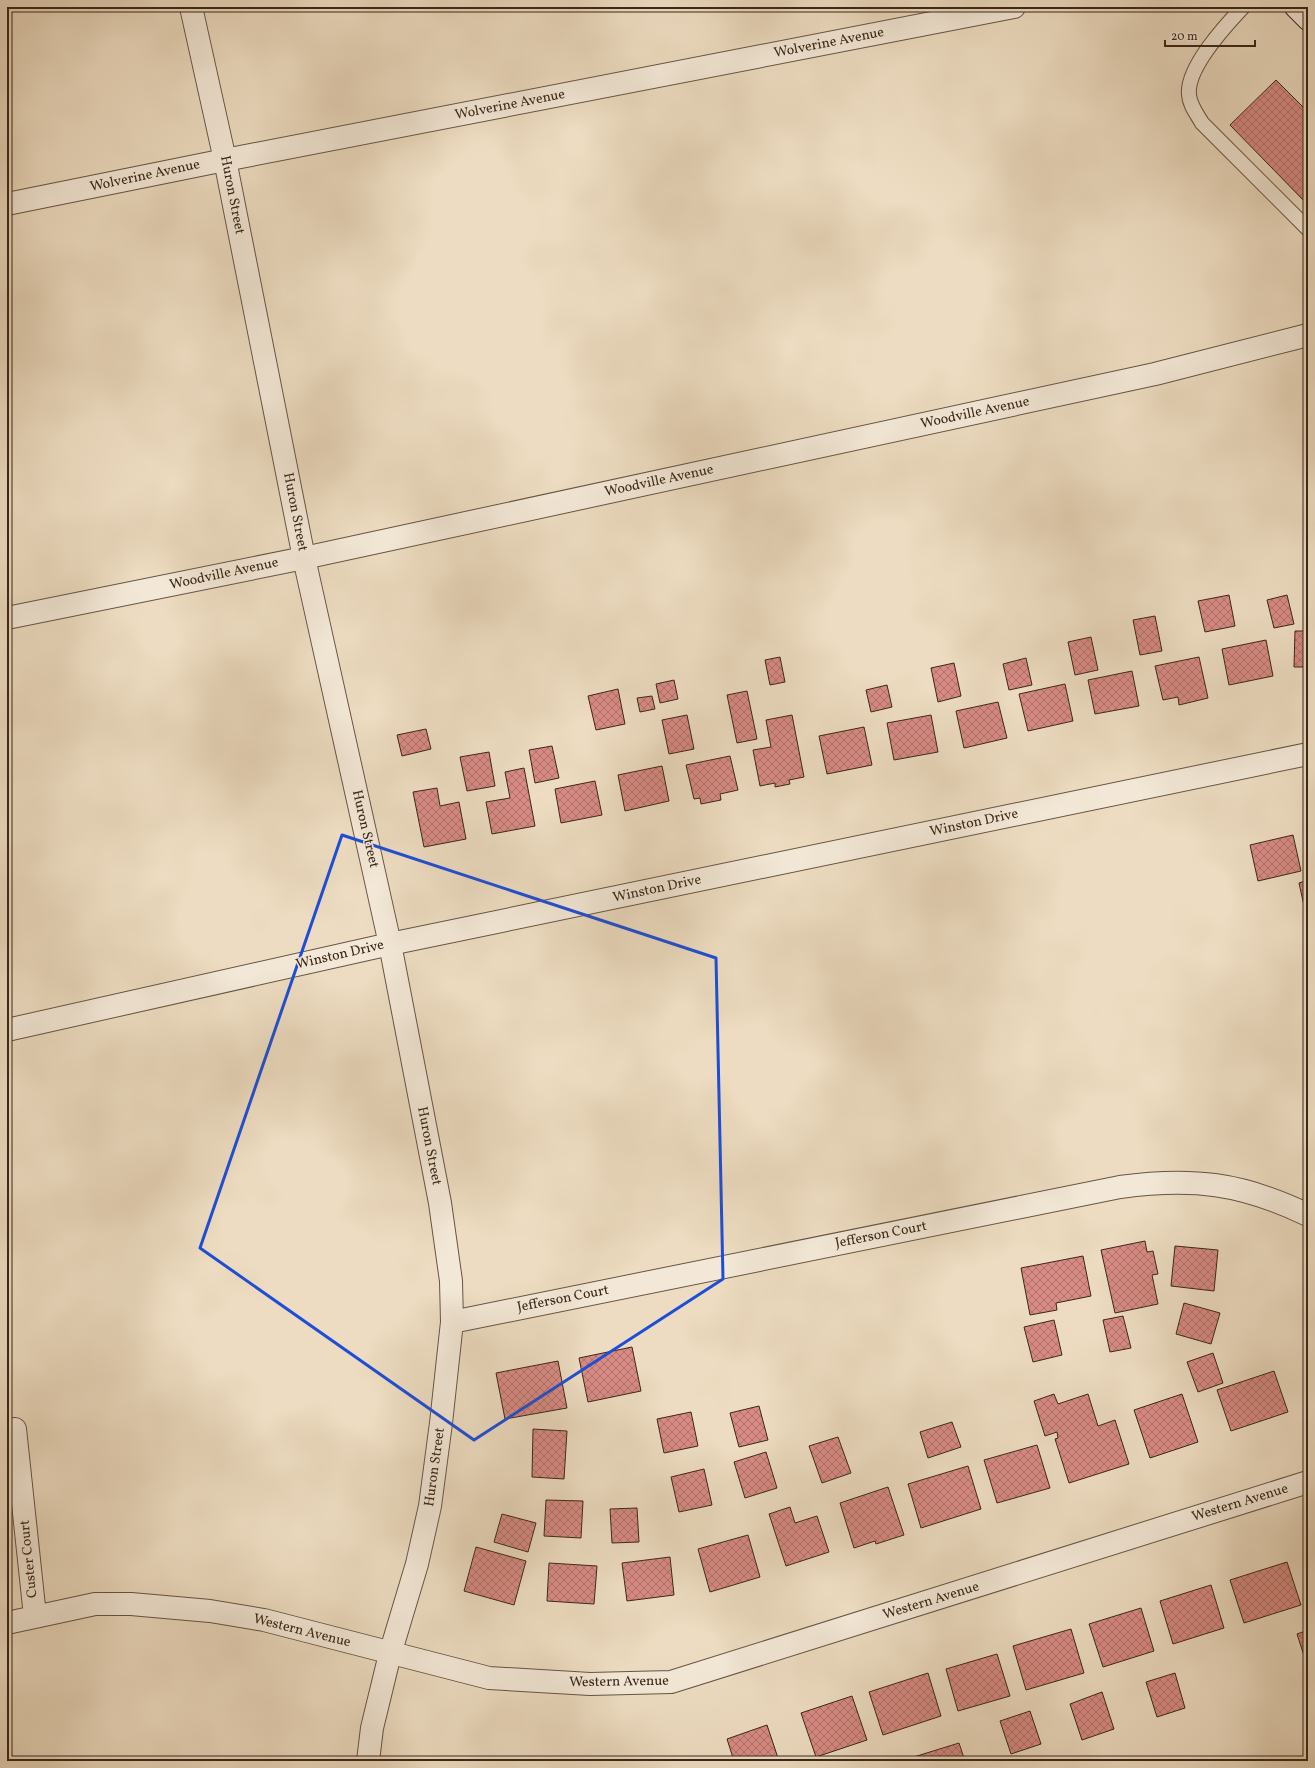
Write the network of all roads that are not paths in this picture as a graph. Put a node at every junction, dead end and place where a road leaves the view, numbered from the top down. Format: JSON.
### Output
{"nodes":[{"id":1,"x":191,"y":7,"type":"edge"},
{"id":2,"x":1014,"y":7,"type":"edge"},
{"id":3,"x":1243,"y":7,"type":"edge"},
{"id":4,"x":1296,"y":7,"type":"edge"},
{"id":5,"x":1308,"y":19,"type":"edge"},
{"id":6,"x":225,"y":160,"type":"junction"},
{"id":7,"x":7,"y":204,"type":"edge"},
{"id":8,"x":1308,"y":229,"type":"edge"},
{"id":9,"x":1308,"y":335,"type":"edge"},
{"id":10,"x":304,"y":558,"type":"junction"},
{"id":11,"x":7,"y":618,"type":"edge"},
{"id":12,"x":1308,"y":754,"type":"edge"},
{"id":13,"x":390,"y":944,"type":"junction"},
{"id":14,"x":7,"y":1030,"type":"edge"},
{"id":15,"x":1308,"y":1215,"type":"edge"},
{"id":16,"x":452,"y":1322,"type":"junction"},
{"id":17,"x":15,"y":1430,"type":"dead end"},
{"id":18,"x":1308,"y":1482,"type":"edge"},
{"id":19,"x":35,"y":1616,"type":"junction"},
{"id":20,"x":7,"y":1623,"type":"edge"},
{"id":21,"x":390,"y":1654,"type":"junction"},
{"id":22,"x":368,"y":1761,"type":"edge"}],
"edges":[{"from":1,"to":6,"type":"street","name":"Huron Street"},
{"from":2,"to":6,"type":"street","name":"Wolverine Avenue"},
{"from":3,"to":8,"type":"lane"},
{"from":4,"to":5,"type":"street"},
{"from":6,"to":7,"type":"street","name":"Wolverine Avenue"},
{"from":6,"to":10,"type":"street","name":"Huron Street"},
{"from":9,"to":10,"type":"street","name":"Woodville Avenue"},
{"from":10,"to":11,"type":"street","name":"Woodville Avenue"},
{"from":10,"to":13,"type":"street","name":"Huron Street"},
{"from":12,"to":13,"type":"street","name":"Winston Drive"},
{"from":13,"to":14,"type":"street","name":"Winston Drive"},
{"from":13,"to":16,"type":"street","name":"Huron Street"},
{"from":15,"to":16,"type":"street","name":"Jefferson Court"},
{"from":16,"to":21,"type":"street","name":"Huron Street"},
{"from":17,"to":19,"type":"street","name":"Custer Court"},
{"from":18,"to":21,"type":"street","name":"Western Avenue"},
{"from":19,"to":20,"type":"street","name":"Western Avenue"},
{"from":19,"to":21,"type":"street","name":"Western Avenue"},
{"from":21,"to":22,"type":"street","name":"Huron Street"}]}
